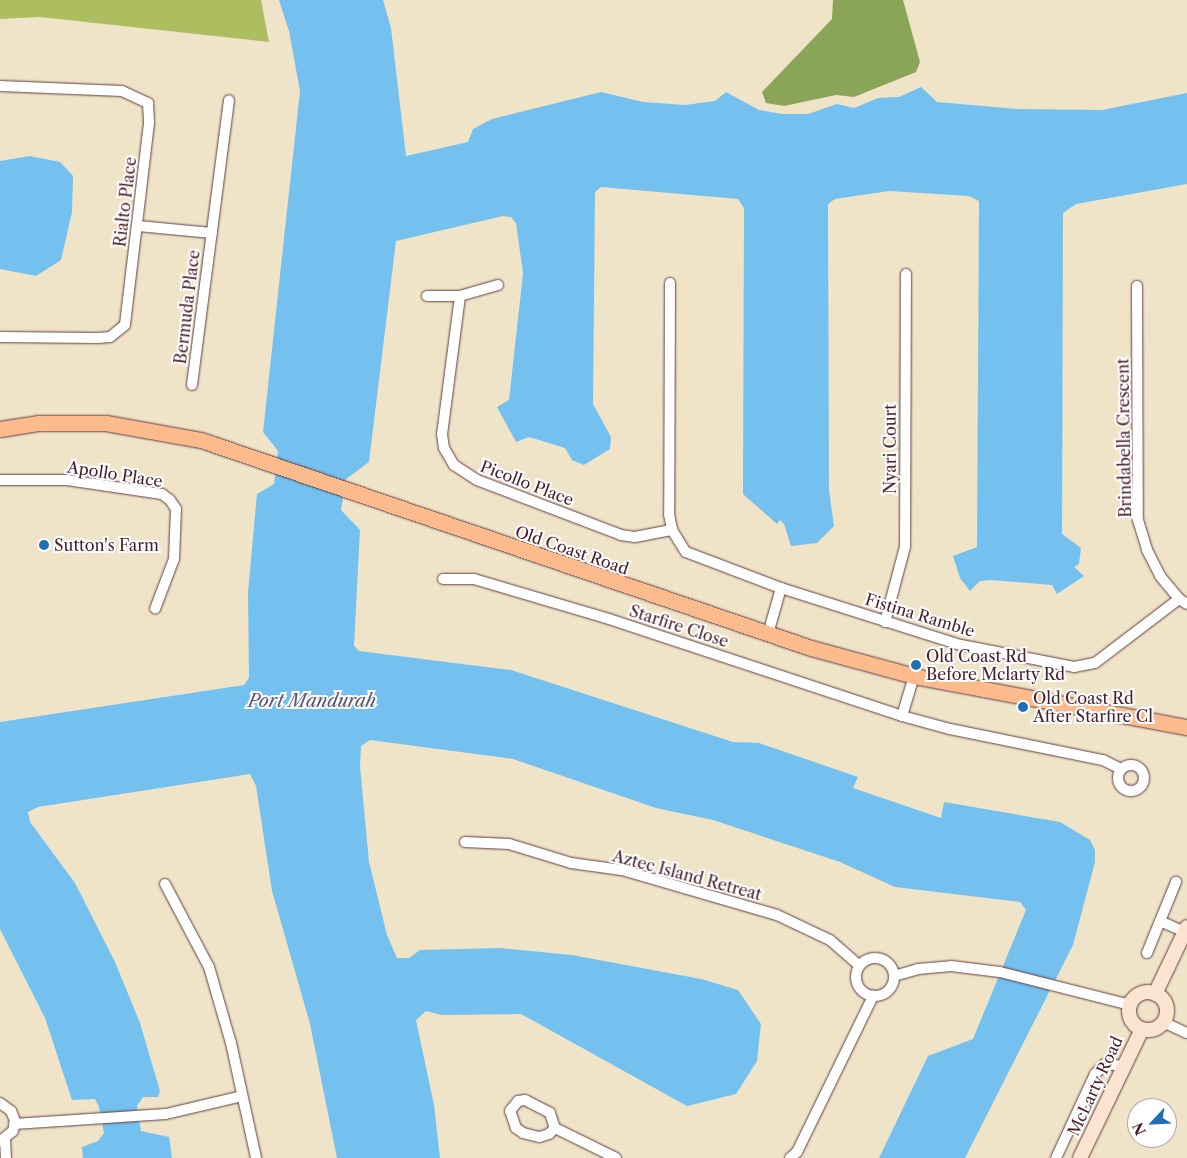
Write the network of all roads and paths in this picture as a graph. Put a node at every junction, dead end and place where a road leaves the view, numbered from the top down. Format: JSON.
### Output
{"nodes":[{"id":1,"x":0,"y":86,"type":"edge"},
{"id":2,"x":229,"y":100,"type":"dead end"},
{"id":3,"x":138,"y":226,"type":"junction"},
{"id":4,"x":212,"y":233,"type":"junction"},
{"id":5,"x":906,"y":274,"type":"dead end"},
{"id":6,"x":670,"y":283,"type":"dead end"},
{"id":7,"x":498,"y":285,"type":"dead end"},
{"id":8,"x":1137,"y":286,"type":"dead end"},
{"id":9,"x":427,"y":296,"type":"dead end"},
{"id":10,"x":460,"y":296,"type":"junction"},
{"id":11,"x":0,"y":337,"type":"edge"},
{"id":12,"x":192,"y":385,"type":"dead end"},
{"id":13,"x":0,"y":428,"type":"edge"},
{"id":14,"x":0,"y":480,"type":"edge"},
{"id":15,"x":672,"y":530,"type":"junction"},
{"id":16,"x":443,"y":580,"type":"dead end"},
{"id":17,"x":782,"y":588,"type":"junction"},
{"id":18,"x":1183,"y":601,"type":"edge"},
{"id":19,"x":155,"y":610,"type":"dead end"},
{"id":20,"x":885,"y":622,"type":"junction"},
{"id":21,"x":768,"y":634,"type":"junction"},
{"id":22,"x":914,"y":676,"type":"junction"},
{"id":23,"x":902,"y":716,"type":"junction"},
{"id":24,"x":1134,"y":719,"type":"junction"},
{"id":25,"x":1187,"y":727,"type":"edge"},
{"id":26,"x":1187,"y":738,"type":"edge"},
{"id":27,"x":1121,"y":769,"type":"dead end"},
{"id":28,"x":465,"y":842,"type":"dead end"},
{"id":29,"x":1176,"y":882,"type":"dead end"},
{"id":30,"x":165,"y":884,"type":"dead end"},
{"id":31,"x":1160,"y":921,"type":"junction"},
{"id":32,"x":1186,"y":930,"type":"edge"},
{"id":33,"x":1147,"y":953,"type":"dead end"},
{"id":34,"x":859,"y":965,"type":"junction"},
{"id":35,"x":894,"y":976,"type":"junction"},
{"id":36,"x":1155,"y":994,"type":"junction"},
{"id":37,"x":873,"y":996,"type":"junction"},
{"id":38,"x":1130,"y":1005,"type":"junction"},
{"id":39,"x":1163,"y":1022,"type":"junction"},
{"id":40,"x":1142,"y":1029,"type":"junction"},
{"id":41,"x":1187,"y":1034,"type":"edge"},
{"id":42,"x":1123,"y":1066,"type":"junction"},
{"id":43,"x":242,"y":1096,"type":"junction"},
{"id":44,"x":0,"y":1103,"type":"edge"},
{"id":45,"x":14,"y":1124,"type":"junction"},
{"id":46,"x":555,"y":1128,"type":"junction"},
{"id":47,"x":2,"y":1140,"type":"edge"},
{"id":48,"x":6,"y":1158,"type":"edge"},
{"id":49,"x":256,"y":1158,"type":"edge"},
{"id":50,"x":616,"y":1158,"type":"edge"},
{"id":51,"x":790,"y":1158,"type":"edge"},
{"id":52,"x":1056,"y":1158,"type":"edge"},
{"id":53,"x":1080,"y":1158,"type":"edge"}],
"edges":[{"from":1,"to":3,"type":"street","name":"Rialto Place"},
{"from":2,"to":4,"type":"street","name":"Bermuda Place"},
{"from":3,"to":4,"type":"street","name":"Bermuda Place"},
{"from":3,"to":11,"type":"street","name":"Rialto Place"},
{"from":4,"to":12,"type":"street","name":"Bermuda Place"},
{"from":5,"to":20,"type":"street","name":"Nyari Court"},
{"from":6,"to":15,"type":"street","name":"Fistina Ramble"},
{"from":7,"to":10,"type":"street"},
{"from":8,"to":18,"type":"street","name":"Brindabella Crescent"},
{"from":9,"to":10,"type":"street"},
{"from":10,"to":15,"type":"street","name":"Picollo Place"},
{"from":13,"to":21,"type":"main road","name":"Old Coast Road"},
{"from":14,"to":19,"type":"street","name":"Apollo Place"},
{"from":15,"to":17,"type":"street","name":"Fistina Ramble"},
{"from":16,"to":23,"type":"street","name":"Starfire Close"},
{"from":17,"to":20,"type":"street","name":"Fistina Ramble"},
{"from":17,"to":21,"type":"street"},
{"from":18,"to":20,"type":"street","name":"Fistina Ramble"},
{"from":21,"to":22,"type":"main road","name":"Old Coast Road"},
{"from":22,"to":23,"type":"street"},
{"from":22,"to":24,"type":"main road","name":"Old Coast Road"},
{"from":23,"to":27,"type":"street","name":"Starfire Close"},
{"from":24,"to":25,"type":"main road","name":"Old Coast Road"},
{"from":24,"to":26,"type":"main road","name":"Old Coast Road"},
{"from":28,"to":34,"type":"street","name":"Aztec Island Retreat"},
{"from":29,"to":31,"type":"street"},
{"from":30,"to":43,"type":"street"},
{"from":31,"to":32,"type":"street"},
{"from":31,"to":33,"type":"street"},
{"from":32,"to":36,"type":"street"},
{"from":34,"to":35,"type":"street"},
{"from":34,"to":37,"type":"street"},
{"from":35,"to":37,"type":"street"},
{"from":35,"to":38,"type":"street"},
{"from":36,"to":38,"type":"street"},
{"from":36,"to":39,"type":"street"},
{"from":37,"to":51,"type":"street"},
{"from":38,"to":40,"type":"street"},
{"from":39,"to":40,"type":"street"},
{"from":39,"to":41,"type":"street"},
{"from":40,"to":42,"type":"street","name":"McLarty Road"},
{"from":42,"to":52,"type":"street"},
{"from":42,"to":53,"type":"street","name":"McLarty Road"},
{"from":43,"to":45,"type":"street"},
{"from":43,"to":49,"type":"street"},
{"from":44,"to":45,"type":"street"},
{"from":45,"to":47,"type":"street"},
{"from":46,"to":46,"type":"street"},
{"from":46,"to":50,"type":"street"},
{"from":47,"to":48,"type":"street"}]}
